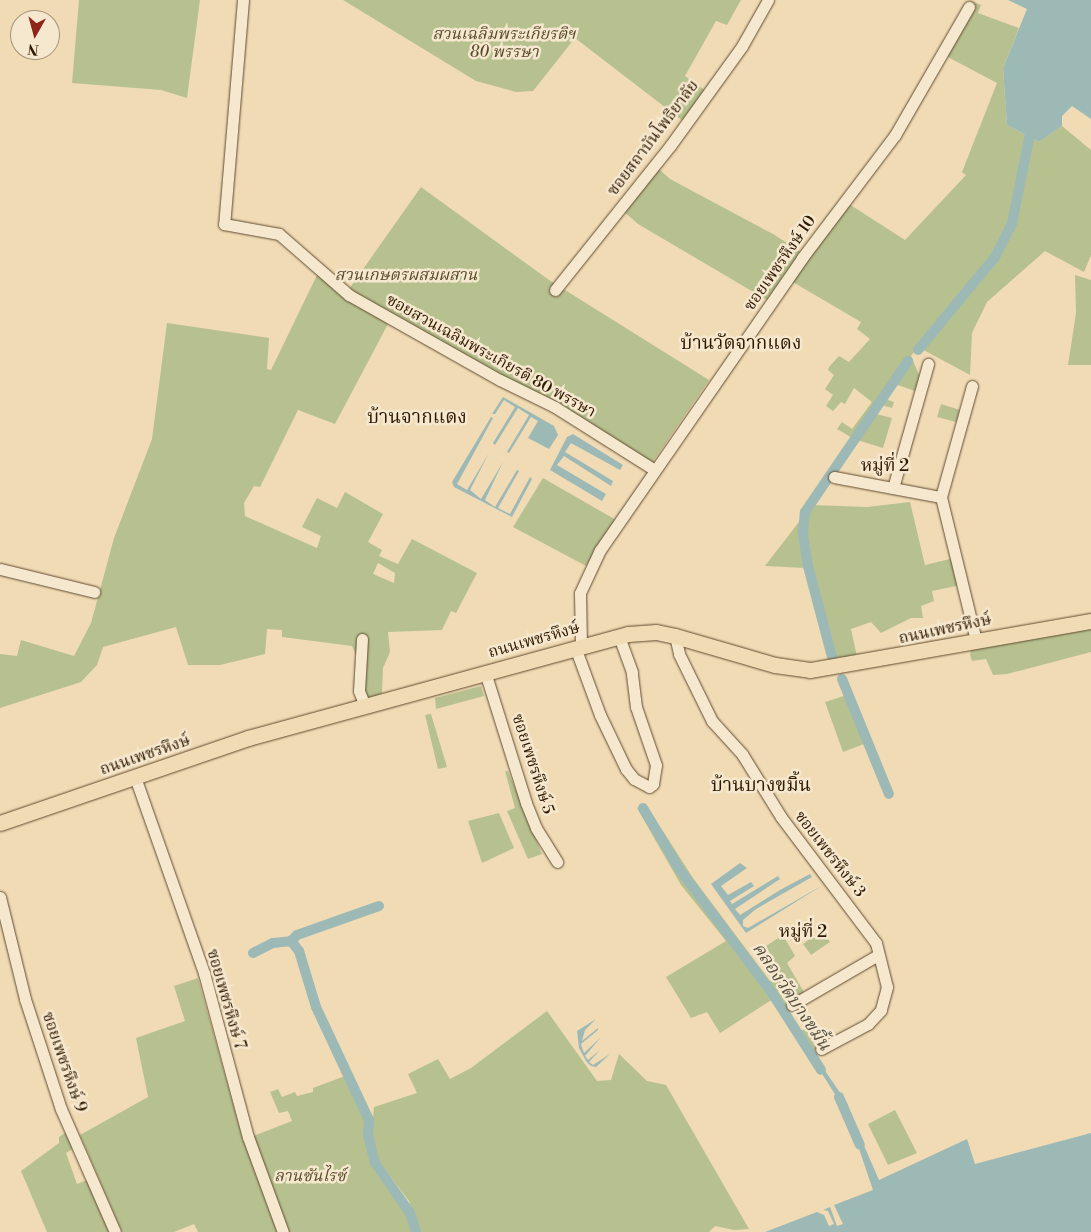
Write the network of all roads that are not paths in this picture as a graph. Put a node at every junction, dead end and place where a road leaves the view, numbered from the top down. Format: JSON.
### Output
{"nodes":[{"id":1,"x":242,"y":0,"type":"edge"},
{"id":2,"x":768,"y":0,"type":"edge"},
{"id":3,"x":969,"y":7,"type":"dead end"},
{"id":4,"x":555,"y":290,"type":"dead end"},
{"id":5,"x":928,"y":364,"type":"dead end"},
{"id":6,"x":972,"y":386,"type":"dead end"},
{"id":7,"x":653,"y":469,"type":"junction"},
{"id":8,"x":834,"y":477,"type":"dead end"},
{"id":9,"x":893,"y":488,"type":"junction"},
{"id":10,"x":941,"y":497,"type":"junction"},
{"id":11,"x":0,"y":569,"type":"edge"},
{"id":12,"x":94,"y":592,"type":"dead end"},
{"id":13,"x":1091,"y":621,"type":"edge"},
{"id":14,"x":618,"y":636,"type":"junction"},
{"id":15,"x":675,"y":636,"type":"junction"},
{"id":16,"x":362,"y":639,"type":"dead end"},
{"id":17,"x":976,"y":641,"type":"junction"},
{"id":18,"x":578,"y":646,"type":"junction"},
{"id":19,"x":485,"y":672,"type":"junction"},
{"id":20,"x":365,"y":706,"type":"junction"},
{"id":21,"x":135,"y":777,"type":"junction"},
{"id":22,"x":0,"y":823,"type":"edge"},
{"id":23,"x":557,"y":862,"type":"dead end"},
{"id":24,"x":0,"y":897,"type":"edge"},
{"id":25,"x":878,"y":955,"type":"junction"},
{"id":26,"x":792,"y":1005,"type":"dead end"},
{"id":27,"x":821,"y":1049,"type":"dead end"},
{"id":28,"x":115,"y":1232,"type":"edge"},
{"id":29,"x":283,"y":1232,"type":"edge"}],
"edges":[{"from":1,"to":7,"type":"street","name":"ซอยสวนเฉลิมพระเกียรติ 80 พรรษา"},
{"from":2,"to":4,"type":"street","name":"ซอยสถาบันโพธิยาลัย"},
{"from":3,"to":7,"type":"street","name":"ซอยเพชรหึงษ์ 10"},
{"from":5,"to":9,"type":"street"},
{"from":6,"to":10,"type":"street"},
{"from":7,"to":18,"type":"street","name":"ซอยเพชรหึงษ์ 10"},
{"from":8,"to":9,"type":"street"},
{"from":9,"to":10,"type":"street"},
{"from":10,"to":17,"type":"street"},
{"from":11,"to":12,"type":"street"},
{"from":13,"to":17,"type":"main road","name":"ถนนเพชรหึงษ์"},
{"from":14,"to":15,"type":"main road","name":"ถนนเพชรหึงษ์"},
{"from":14,"to":18,"type":"main road","name":"ถนนเพชรหึงษ์"},
{"from":14,"to":18,"type":"street","name":"ซอยเพชรหึงษ์ 10"},
{"from":15,"to":17,"type":"main road","name":"ถนนเพชรหึงษ์"},
{"from":15,"to":25,"type":"street","name":"ซอยเพชรหึงษ์ 3"},
{"from":16,"to":20,"type":"street"},
{"from":18,"to":19,"type":"main road","name":"ถนนเพชรหึงษ์"},
{"from":19,"to":20,"type":"main road","name":"ถนนเพชรหึงษ์"},
{"from":19,"to":23,"type":"street","name":"ซอยเพชรหึงษ์ 5"},
{"from":20,"to":21,"type":"main road","name":"ถนนเพชรหึงษ์"},
{"from":21,"to":22,"type":"main road","name":"ถนนเพชรหึงษ์"},
{"from":21,"to":29,"type":"street","name":"ซอยเพชรหึงษ์ 7"},
{"from":24,"to":28,"type":"street","name":"ซอยเพชรหึงษ์ 9"},
{"from":25,"to":26,"type":"street"},
{"from":25,"to":27,"type":"street","name":"ซอยเพชรหึงษ์ 3"}]}
